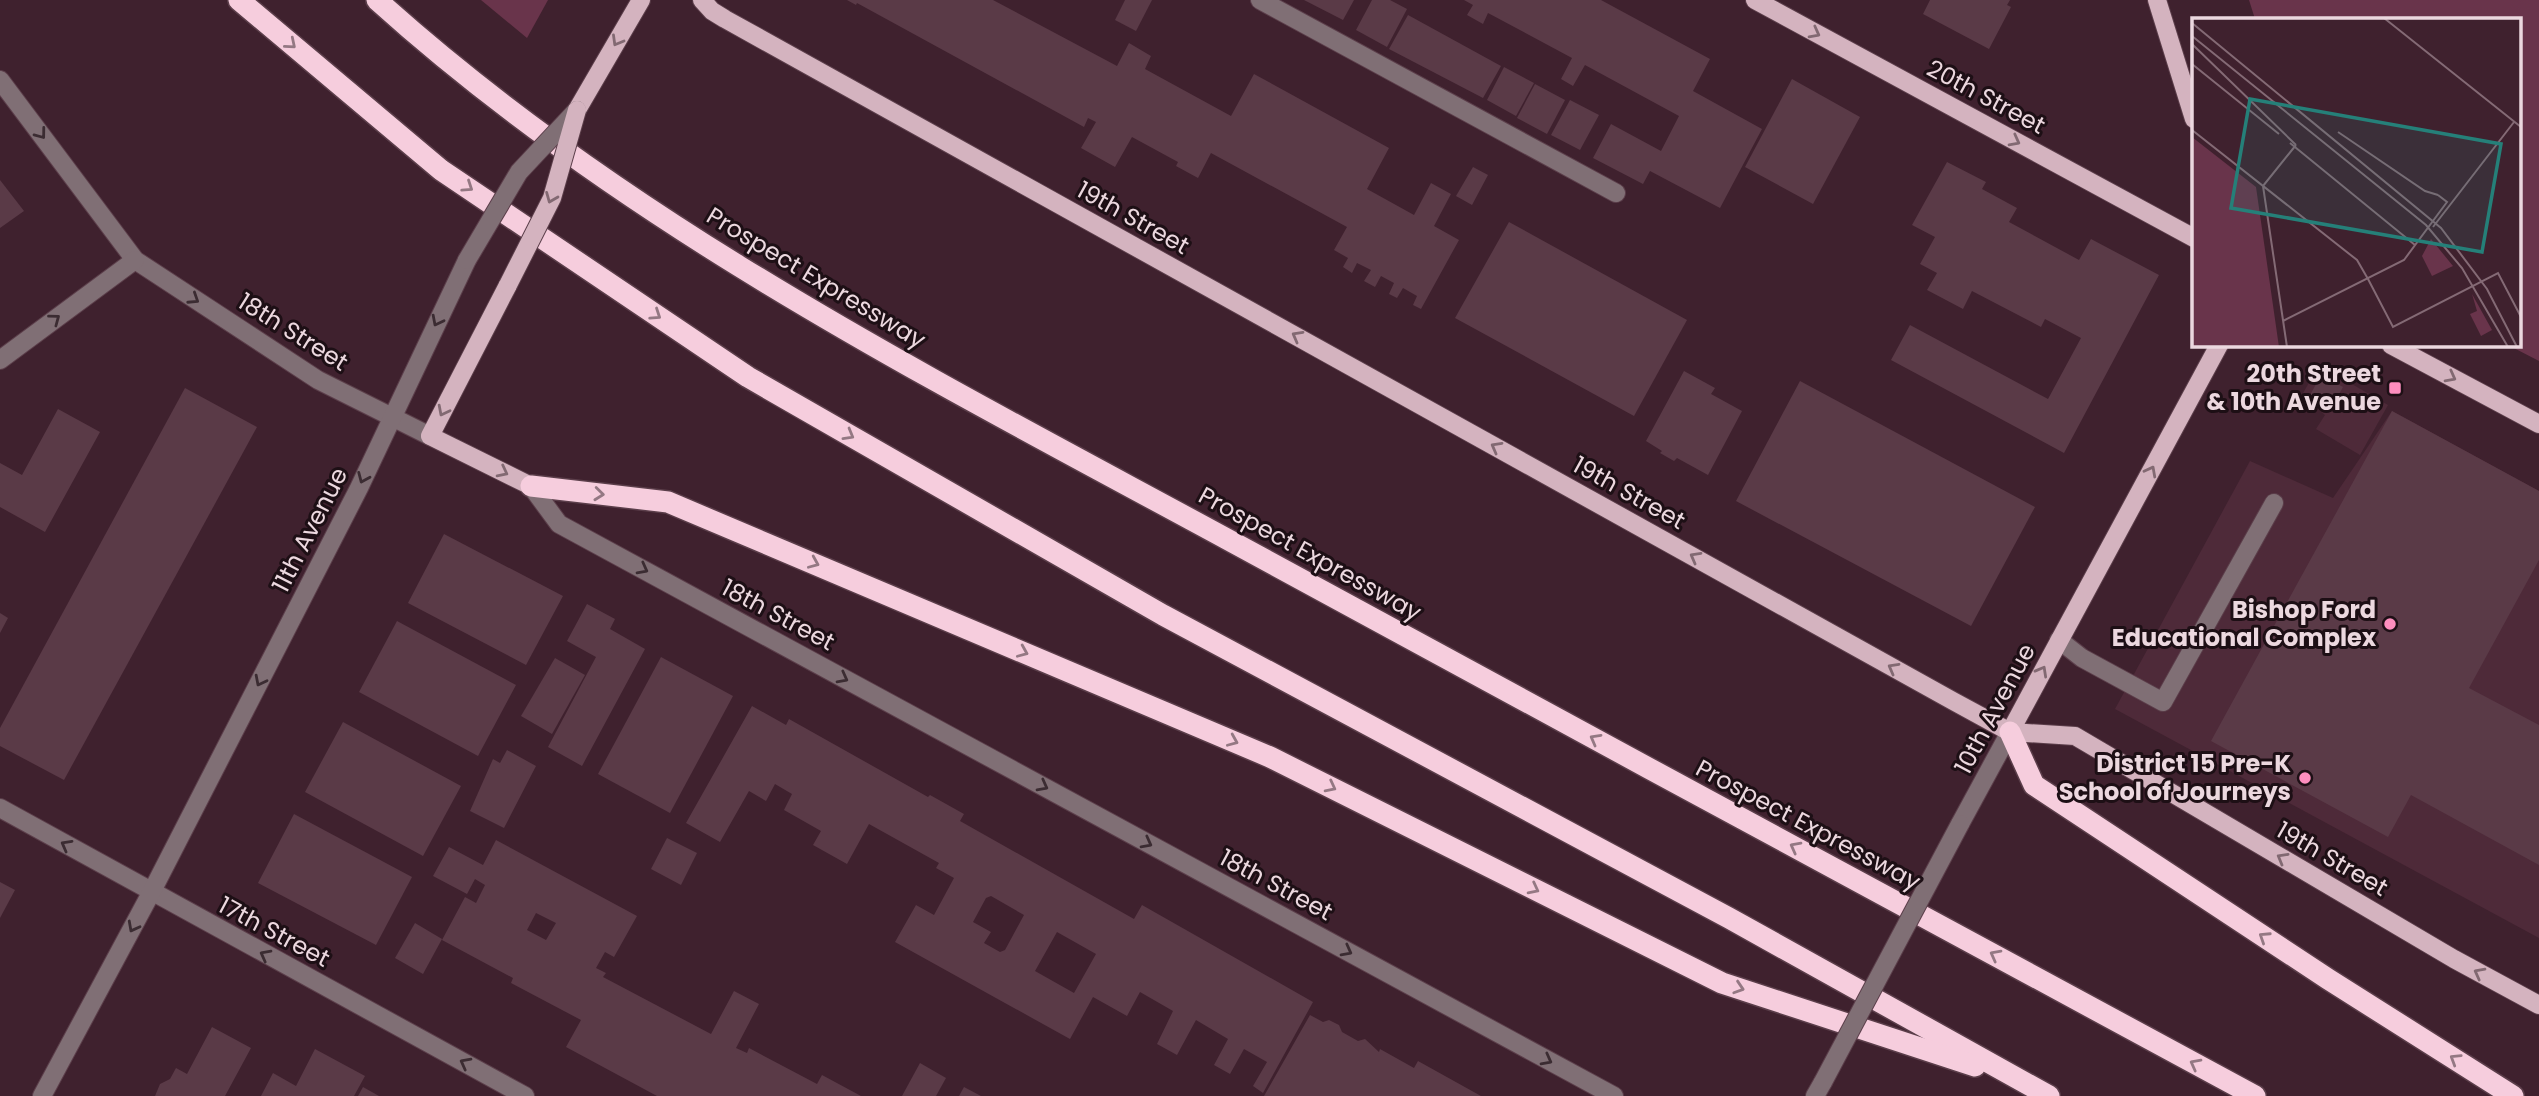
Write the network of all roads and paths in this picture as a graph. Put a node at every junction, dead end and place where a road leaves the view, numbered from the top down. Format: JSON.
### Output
{"nodes":[{"id":1,"x":239,"y":0,"type":"edge"},
{"id":2,"x":377,"y":0,"type":"edge"},
{"id":3,"x":641,"y":0,"type":"edge"},
{"id":4,"x":702,"y":0,"type":"edge"},
{"id":5,"x":1260,"y":0,"type":"edge"},
{"id":6,"x":1755,"y":0,"type":"edge"},
{"id":7,"x":2157,"y":0,"type":"edge"},
{"id":8,"x":0,"y":80,"type":"edge"},
{"id":9,"x":577,"y":110,"type":"junction"},
{"id":10,"x":2192,"y":113,"type":"edge"},
{"id":11,"x":1616,"y":193,"type":"dead end"},
{"id":12,"x":2192,"y":237,"type":"edge"},
{"id":13,"x":135,"y":260,"type":"junction"},
{"id":14,"x":2218,"y":346,"type":"edge"},
{"id":15,"x":2393,"y":346,"type":"edge"},
{"id":16,"x":0,"y":360,"type":"edge"},
{"id":17,"x":391,"y":416,"type":"junction"},
{"id":18,"x":2539,"y":424,"type":"edge"},
{"id":19,"x":430,"y":436,"type":"junction"},
{"id":20,"x":531,"y":486,"type":"junction"},
{"id":21,"x":2274,"y":503,"type":"dead end"},
{"id":22,"x":2059,"y":640,"type":"junction"},
{"id":23,"x":2010,"y":732,"type":"junction"},
{"id":24,"x":0,"y":808,"type":"edge"},
{"id":25,"x":151,"y":894,"type":"junction"},
{"id":26,"x":2539,"y":1005,"type":"edge"},
{"id":27,"x":2021,"y":1081,"type":"junction"},
{"id":28,"x":1819,"y":1089,"type":"edge"},
{"id":29,"x":42,"y":1096,"type":"edge"},
{"id":30,"x":525,"y":1096,"type":"edge"},
{"id":31,"x":1614,"y":1096,"type":"edge"},
{"id":32,"x":2049,"y":1096,"type":"edge"},
{"id":33,"x":2255,"y":1096,"type":"edge"},
{"id":34,"x":2513,"y":1096,"type":"edge"}],
"edges":[{"from":1,"to":27,"type":"highway","one_way":true},
{"from":33,"to":2,"type":"highway","name":"Prospect Expressway","one_way":true},
{"from":3,"to":9,"type":"main road","name":"11th Avenue","one_way":true},
{"from":23,"to":4,"type":"main road","name":"19th Street","one_way":true},
{"from":5,"to":11,"type":"street"},
{"from":6,"to":12,"type":"main road","name":"20th Street","one_way":true},
{"from":7,"to":10,"type":"main road"},
{"from":8,"to":13,"type":"street","name":"18th Street","one_way":true},
{"from":9,"to":17,"type":"street","name":"11th Avenue","one_way":true,"bridge":true},
{"from":9,"to":19,"type":"main road","one_way":true,"bridge":true},
{"from":16,"to":13,"type":"street","one_way":true},
{"from":13,"to":17,"type":"street","name":"18th Street","one_way":true},
{"from":22,"to":14,"type":"main road","name":"10th Avenue","one_way":true},
{"from":15,"to":18,"type":"main road","one_way":true},
{"from":17,"to":19,"type":"street","name":"18th Street"},
{"from":17,"to":25,"type":"street","name":"11th Avenue","one_way":true},
{"from":19,"to":20,"type":"main road","name":"18th Street","one_way":true},
{"from":20,"to":27,"type":"highway","one_way":true},
{"from":20,"to":31,"type":"street","name":"18th Street","one_way":true},
{"from":21,"to":22,"type":"street"},
{"from":23,"to":22,"type":"main road","name":"10th Avenue","one_way":true},
{"from":26,"to":23,"type":"main road","name":"19th Street","one_way":true},
{"from":23,"to":28,"type":"street","name":"10th Avenue","bridge":true},
{"from":34,"to":23,"type":"highway","one_way":true},
{"from":25,"to":24,"type":"street","name":"17th Street","one_way":true},
{"from":25,"to":29,"type":"street","name":"11th Avenue","one_way":true},
{"from":30,"to":25,"type":"street","name":"17th Street","one_way":true},
{"from":27,"to":32,"type":"highway"}]}
